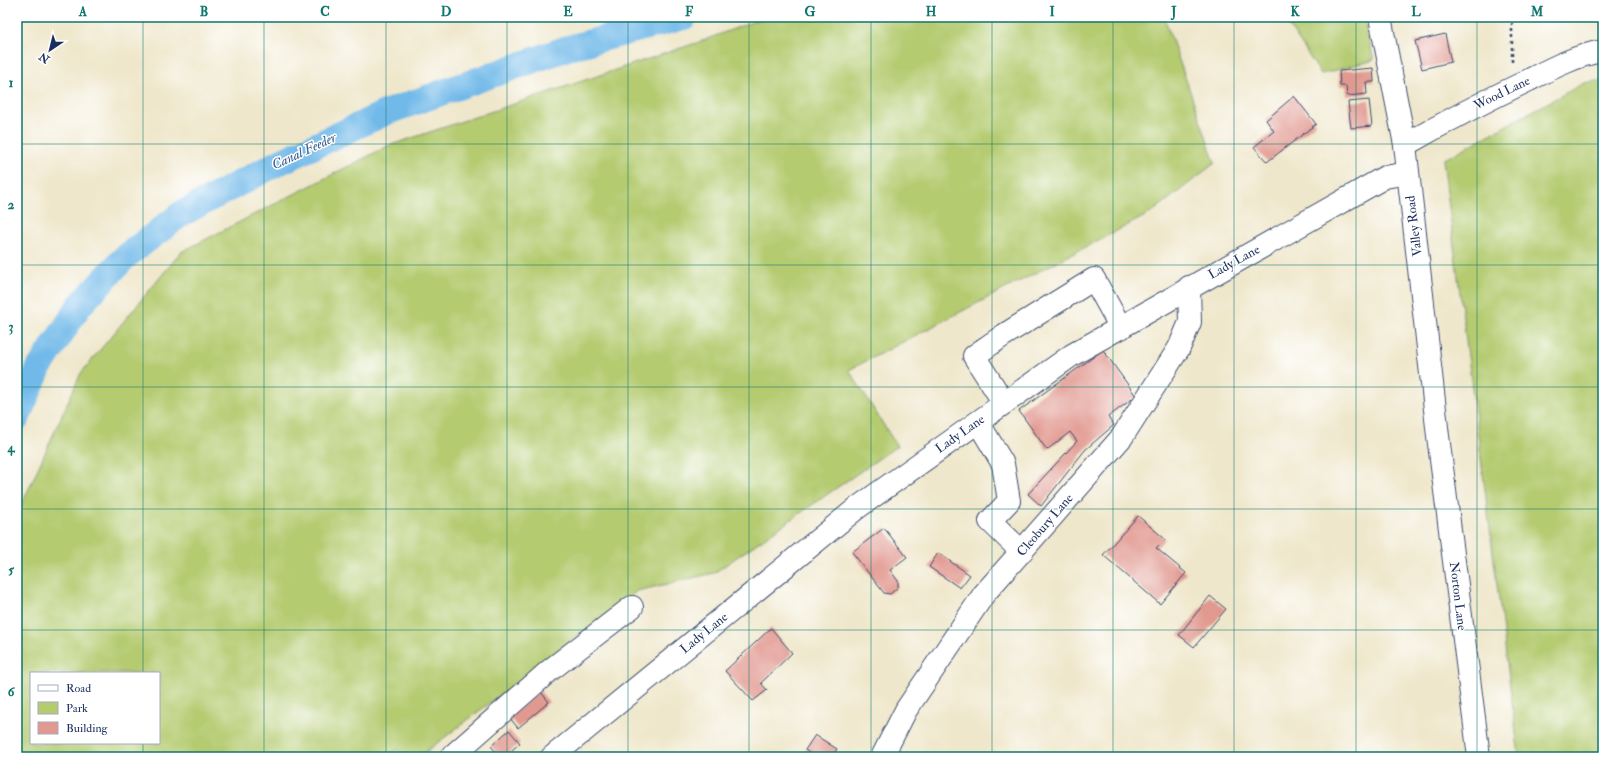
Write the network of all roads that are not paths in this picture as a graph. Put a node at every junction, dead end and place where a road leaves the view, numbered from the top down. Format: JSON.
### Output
{"nodes":[{"id":1,"x":1380,"y":17,"type":"edge"},
{"id":2,"x":1603,"y":52,"type":"edge"},
{"id":3,"x":1405,"y":145,"type":"junction"},
{"id":4,"x":1408,"y":173,"type":"junction"},
{"id":5,"x":1189,"y":287,"type":"junction"},
{"id":6,"x":1121,"y":328,"type":"junction"},
{"id":7,"x":1004,"y":403,"type":"junction"},
{"id":8,"x":978,"y":422,"type":"junction"},
{"id":9,"x":1438,"y":436,"type":"joint"},
{"id":10,"x":1022,"y":552,"type":"junction"},
{"id":11,"x":632,"y":607,"type":"dead end"},
{"id":12,"x":451,"y":757,"type":"edge"},
{"id":13,"x":552,"y":757,"type":"edge"},
{"id":14,"x":882,"y":757,"type":"edge"},
{"id":15,"x":1479,"y":757,"type":"edge"}],
"edges":[{"from":1,"to":3,"type":"street","name":"Valley Road"},
{"from":2,"to":3,"type":"street","name":"Wood Lane"},
{"from":3,"to":4,"type":"street","name":"Valley Road"},
{"from":4,"to":5,"type":"street","name":"Lady Lane"},
{"from":4,"to":9,"type":"street","name":"Valley Road"},
{"from":5,"to":6,"type":"street","name":"Lady Lane"},
{"from":5,"to":10,"type":"street","name":"Cleobury Lane"},
{"from":6,"to":7,"type":"street","name":"Lady Lane"},
{"from":6,"to":7,"type":"street"},
{"from":7,"to":8,"type":"street","name":"Lady Lane"},
{"from":8,"to":10,"type":"street"},
{"from":8,"to":13,"type":"street","name":"Lady Lane"},
{"from":9,"to":15,"type":"street","name":"Norton Lane"},
{"from":10,"to":14,"type":"street","name":"Cleobury Lane"},
{"from":11,"to":12,"type":"street"}]}
